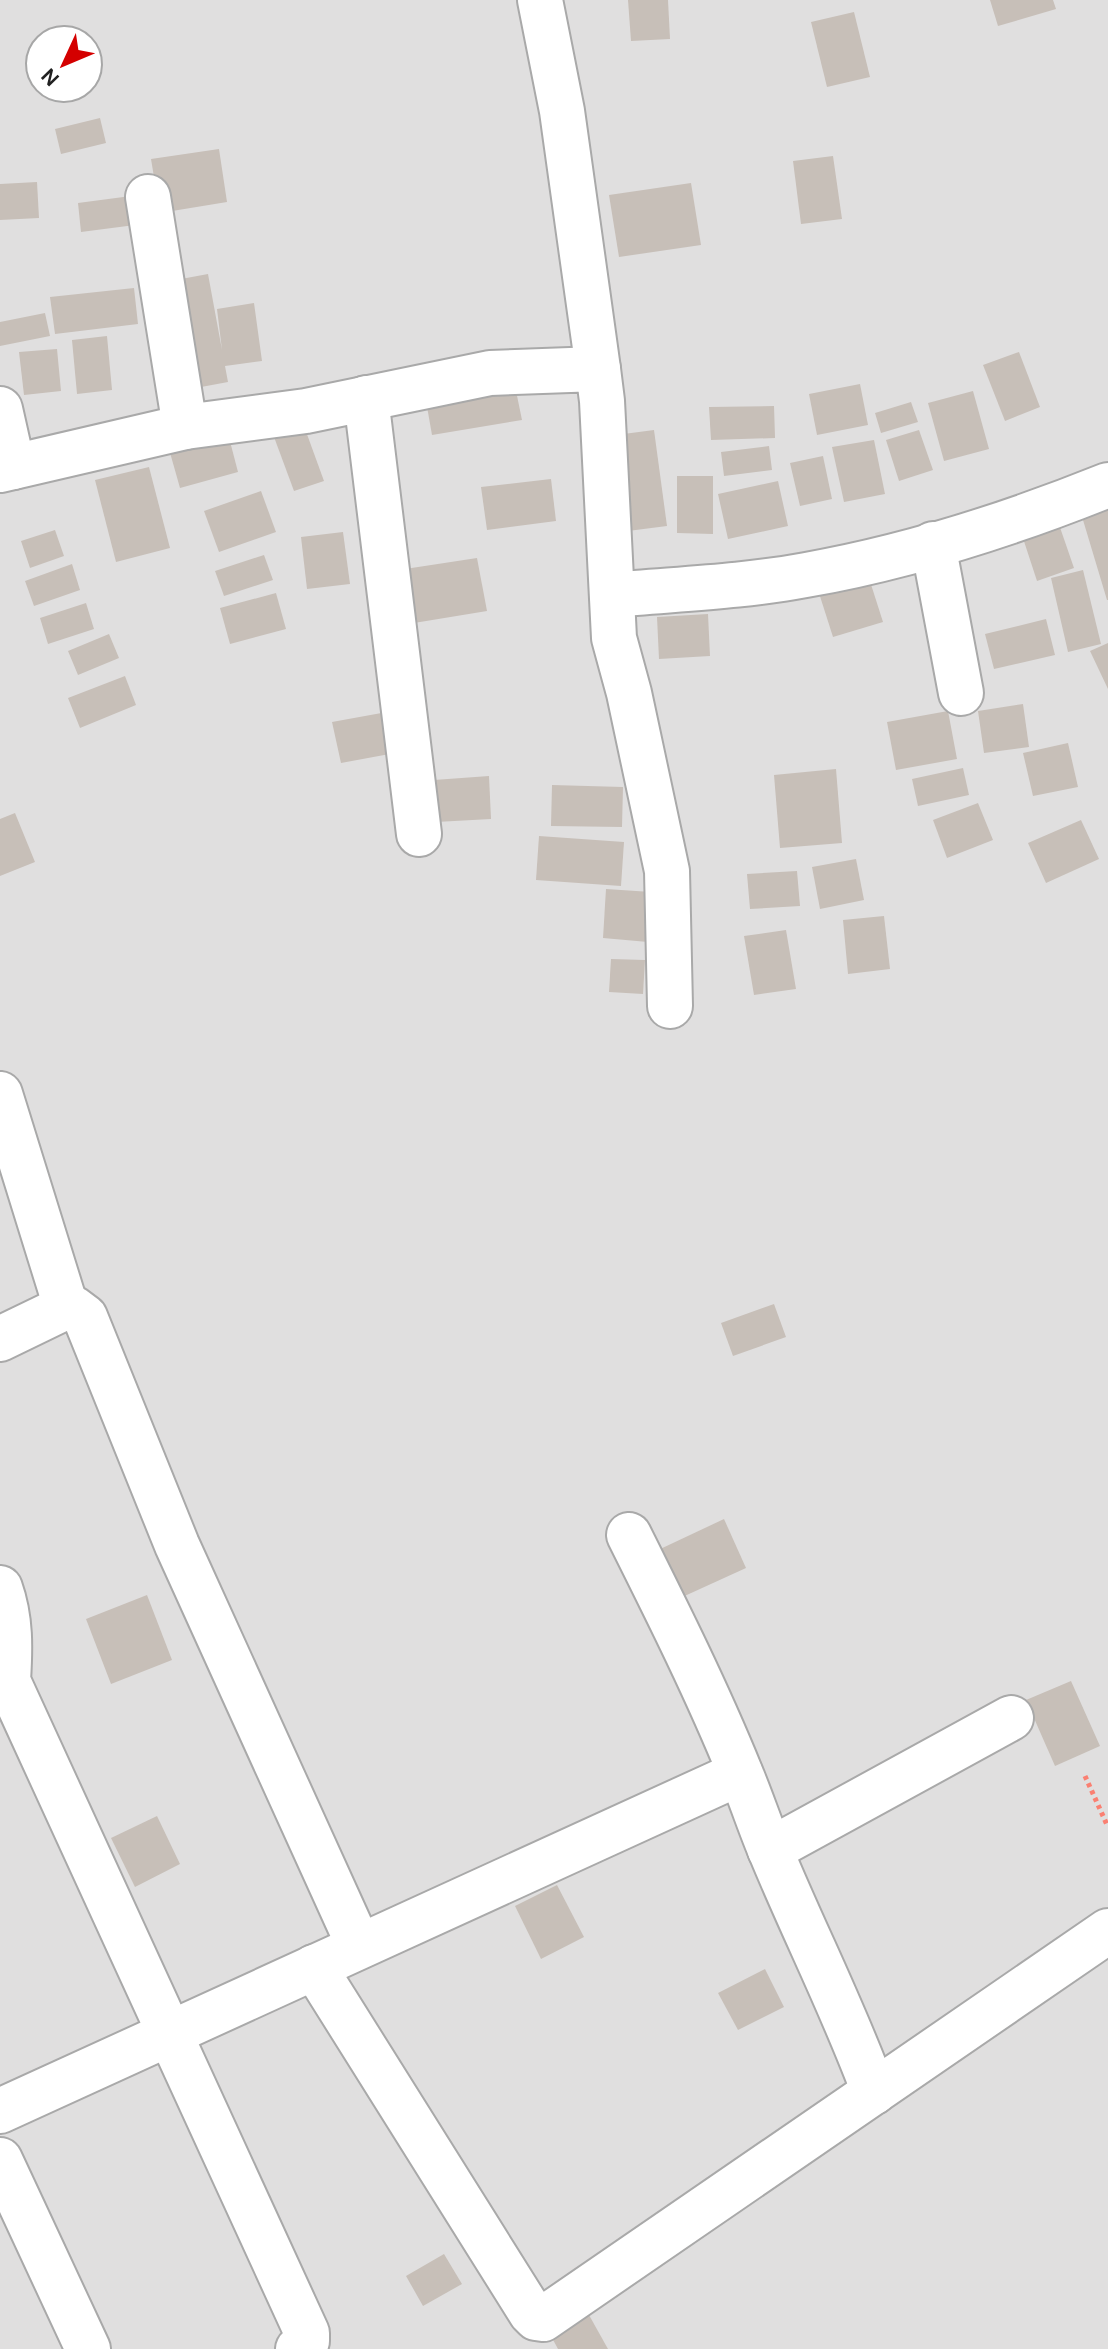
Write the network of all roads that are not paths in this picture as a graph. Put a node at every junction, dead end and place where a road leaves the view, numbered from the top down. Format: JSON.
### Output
{"nodes":[{"id":1,"x":540,"y":0,"type":"edge"},
{"id":2,"x":148,"y":197,"type":"dead end"},
{"id":3,"x":598,"y":369,"type":"junction"},
{"id":4,"x":366,"y":398,"type":"junction"},
{"id":5,"x":0,"y":409,"type":"edge"},
{"id":6,"x":185,"y":427,"type":"junction"},
{"id":7,"x":7,"y":468,"type":"edge"},
{"id":8,"x":1108,"y":485,"type":"edge"},
{"id":9,"x":933,"y":544,"type":"junction"},
{"id":10,"x":612,"y":595,"type":"junction"},
{"id":11,"x":961,"y":693,"type":"dead end"},
{"id":12,"x":419,"y":834,"type":"dead end"},
{"id":13,"x":670,"y":1006,"type":"dead end"},
{"id":14,"x":0,"y":1094,"type":"edge"},
{"id":15,"x":66,"y":1307,"type":"junction"},
{"id":16,"x":0,"y":1339,"type":"edge"},
{"id":17,"x":629,"y":1535,"type":"dead end"},
{"id":18,"x":0,"y":1588,"type":"edge"},
{"id":19,"x":1011,"y":1718,"type":"dead end"},
{"id":20,"x":740,"y":1773,"type":"junction"},
{"id":21,"x":770,"y":1850,"type":"junction"},
{"id":22,"x":1108,"y":1931,"type":"edge"},
{"id":23,"x":359,"y":1946,"type":"junction"},
{"id":24,"x":314,"y":1967,"type":"junction"},
{"id":25,"x":169,"y":2033,"type":"junction"},
{"id":26,"x":874,"y":2092,"type":"junction"},
{"id":27,"x":0,"y":2111,"type":"edge"},
{"id":28,"x":0,"y":2160,"type":"edge"},
{"id":29,"x":305,"y":2346,"type":"edge"},
{"id":30,"x":88,"y":2349,"type":"edge"}],
"edges":[{"from":1,"to":3,"type":"street"},
{"from":2,"to":6,"type":"street"},
{"from":3,"to":4,"type":"street"},
{"from":3,"to":10,"type":"street"},
{"from":4,"to":6,"type":"street"},
{"from":4,"to":12,"type":"street"},
{"from":5,"to":7,"type":"street"},
{"from":6,"to":7,"type":"street"},
{"from":8,"to":9,"type":"street"},
{"from":9,"to":10,"type":"street"},
{"from":9,"to":11,"type":"street"},
{"from":10,"to":13,"type":"street"},
{"from":14,"to":15,"type":"street"},
{"from":15,"to":16,"type":"street"},
{"from":15,"to":23,"type":"street"},
{"from":17,"to":20,"type":"street"},
{"from":18,"to":25,"type":"street"},
{"from":19,"to":21,"type":"street"},
{"from":20,"to":21,"type":"street"},
{"from":20,"to":23,"type":"street"},
{"from":21,"to":26,"type":"street"},
{"from":22,"to":26,"type":"street"},
{"from":23,"to":24,"type":"street"},
{"from":24,"to":25,"type":"street"},
{"from":24,"to":26,"type":"street"},
{"from":25,"to":27,"type":"street"},
{"from":25,"to":29,"type":"street"},
{"from":28,"to":30,"type":"street"}]}
